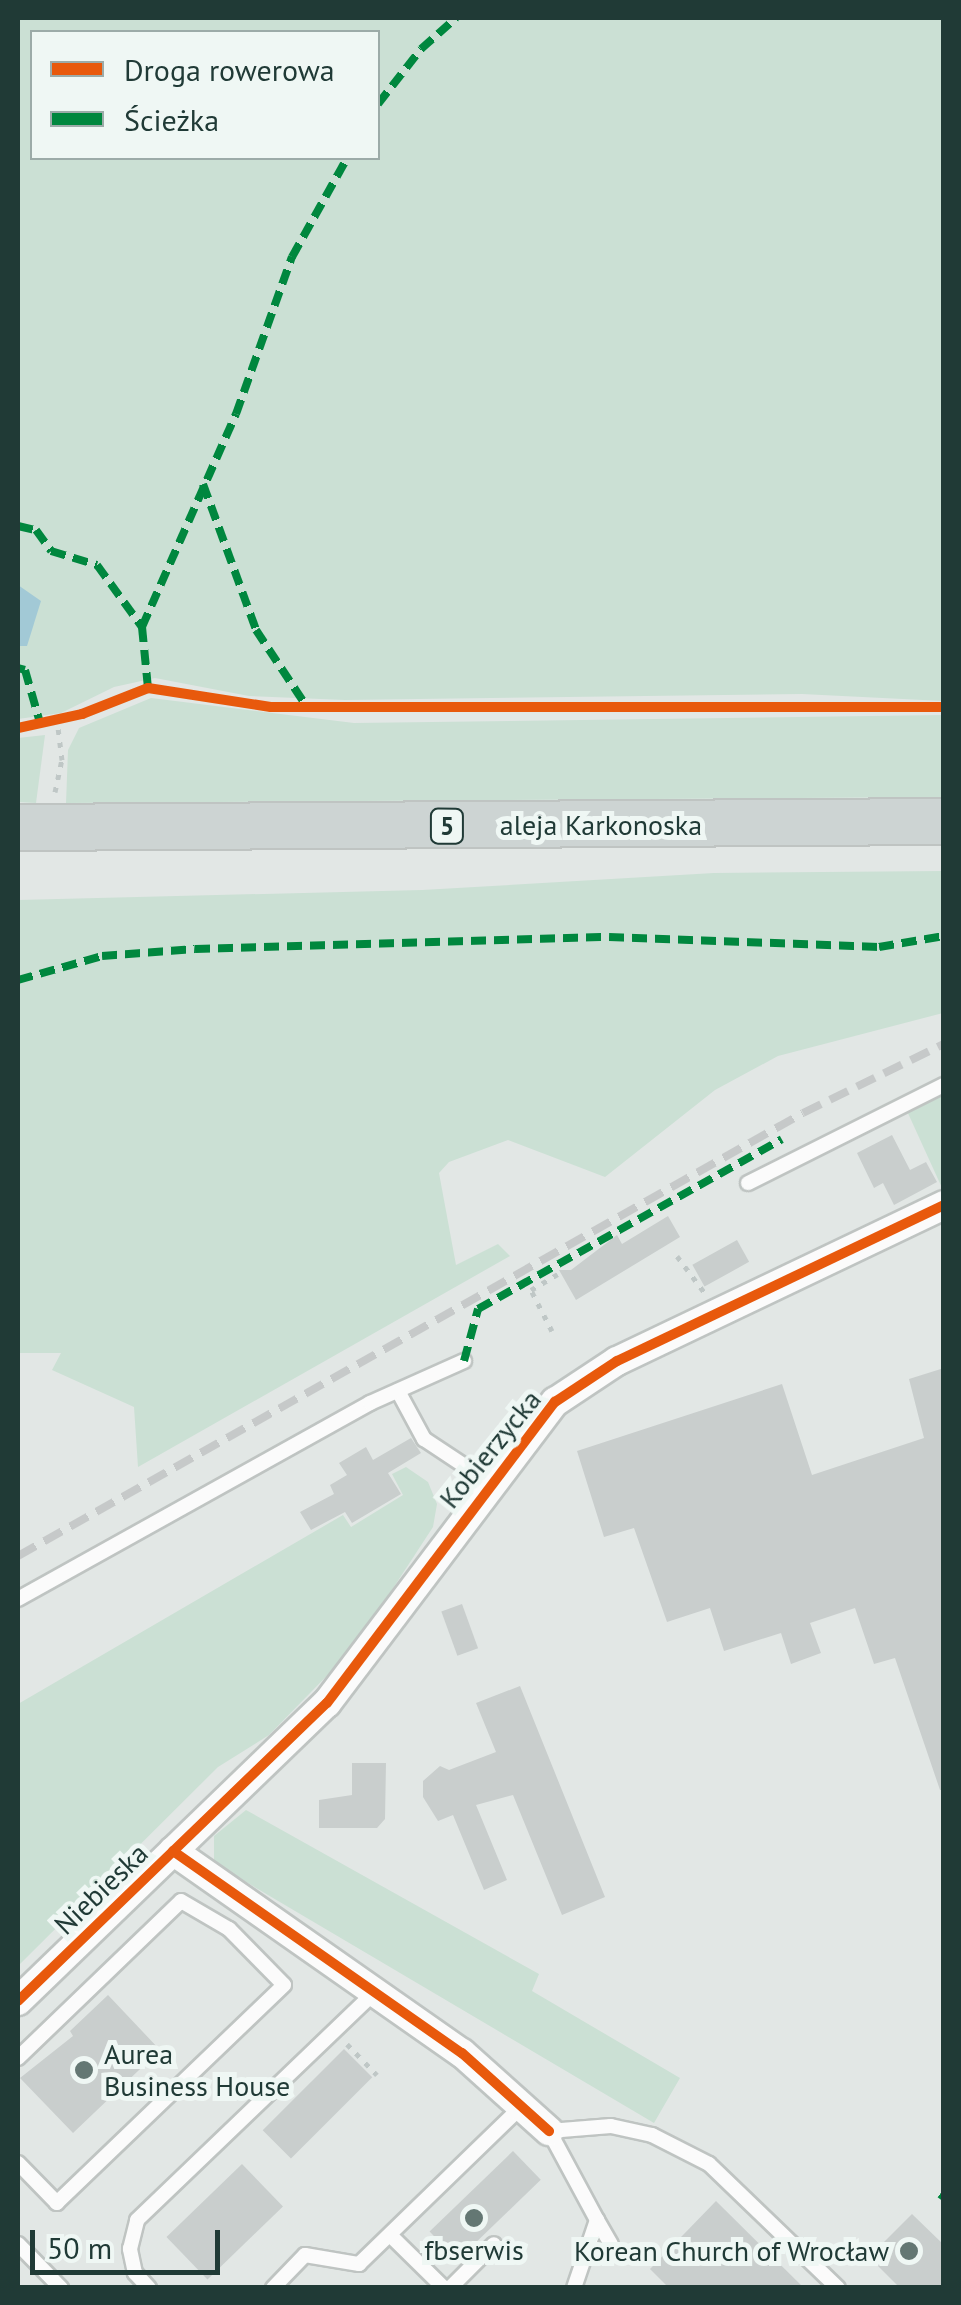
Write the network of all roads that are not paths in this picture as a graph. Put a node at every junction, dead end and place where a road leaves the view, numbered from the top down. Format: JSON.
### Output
{"nodes":[{"id":1,"x":36,"y":816,"type":"edge"},
{"id":2,"x":944,"y":821,"type":"edge"},
{"id":3,"x":944,"y":848,"type":"edge"},
{"id":4,"x":18,"y":853,"type":"edge"},
{"id":5,"x":944,"y":1085,"type":"edge"},
{"id":6,"x":748,"y":1183,"type":"dead end"},
{"id":7,"x":944,"y":1205,"type":"edge"},
{"id":8,"x":464,"y":1361,"type":"dead end"},
{"id":9,"x":398,"y":1390,"type":"junction"},
{"id":10,"x":488,"y":1482,"type":"junction"},
{"id":11,"x":18,"y":1598,"type":"edge"},
{"id":12,"x":173,"y":1851,"type":"junction"},
{"id":13,"x":375,"y":1992,"type":"junction"},
{"id":14,"x":18,"y":2001,"type":"edge"},
{"id":15,"x":18,"y":2058,"type":"edge"},
{"id":16,"x":522,"y":2106,"type":"junction"},
{"id":17,"x":549,"y":2131,"type":"junction"},
{"id":18,"x":18,"y":2163,"type":"edge"},
{"id":19,"x":597,"y":2220,"type":"junction"},
{"id":20,"x":390,"y":2234,"type":"junction"},
{"id":21,"x":18,"y":2244,"type":"edge"},
{"id":22,"x":494,"y":2244,"type":"dead end"},
{"id":23,"x":611,"y":2244,"type":"dead end"},
{"id":24,"x":61,"y":2288,"type":"edge"},
{"id":25,"x":149,"y":2288,"type":"edge"},
{"id":26,"x":273,"y":2288,"type":"edge"},
{"id":27,"x":447,"y":2288,"type":"edge"},
{"id":28,"x":574,"y":2288,"type":"edge"},
{"id":29,"x":838,"y":2288,"type":"edge"}],
"edges":[{"from":1,"to":2,"type":"main road","name":"aleja Karkonoska","number":"5"},
{"from":3,"to":4,"type":"main road","name":"aleja Karkonoska","number":"5"},
{"from":5,"to":6,"type":"lane"},
{"from":7,"to":10,"type":"street","name":"Kobierzycka"},
{"from":8,"to":9,"type":"lane"},
{"from":9,"to":10,"type":"lane"},
{"from":9,"to":11,"type":"lane"},
{"from":10,"to":12,"type":"street","name":"Kobierzycka"},
{"from":12,"to":13,"type":"street"},
{"from":12,"to":14,"type":"street","name":"Niebieska"},
{"from":13,"to":16,"type":"street"},
{"from":13,"to":25,"type":"lane"},
{"from":15,"to":18,"type":"lane"},
{"from":16,"to":17,"type":"street"},
{"from":16,"to":20,"type":"lane"},
{"from":17,"to":19,"type":"lane"},
{"from":17,"to":29,"type":"lane"},
{"from":19,"to":23,"type":"lane"},
{"from":19,"to":28,"type":"lane"},
{"from":20,"to":26,"type":"lane"},
{"from":20,"to":27,"type":"lane"},
{"from":21,"to":24,"type":"lane"},
{"from":22,"to":27,"type":"lane"}]}
